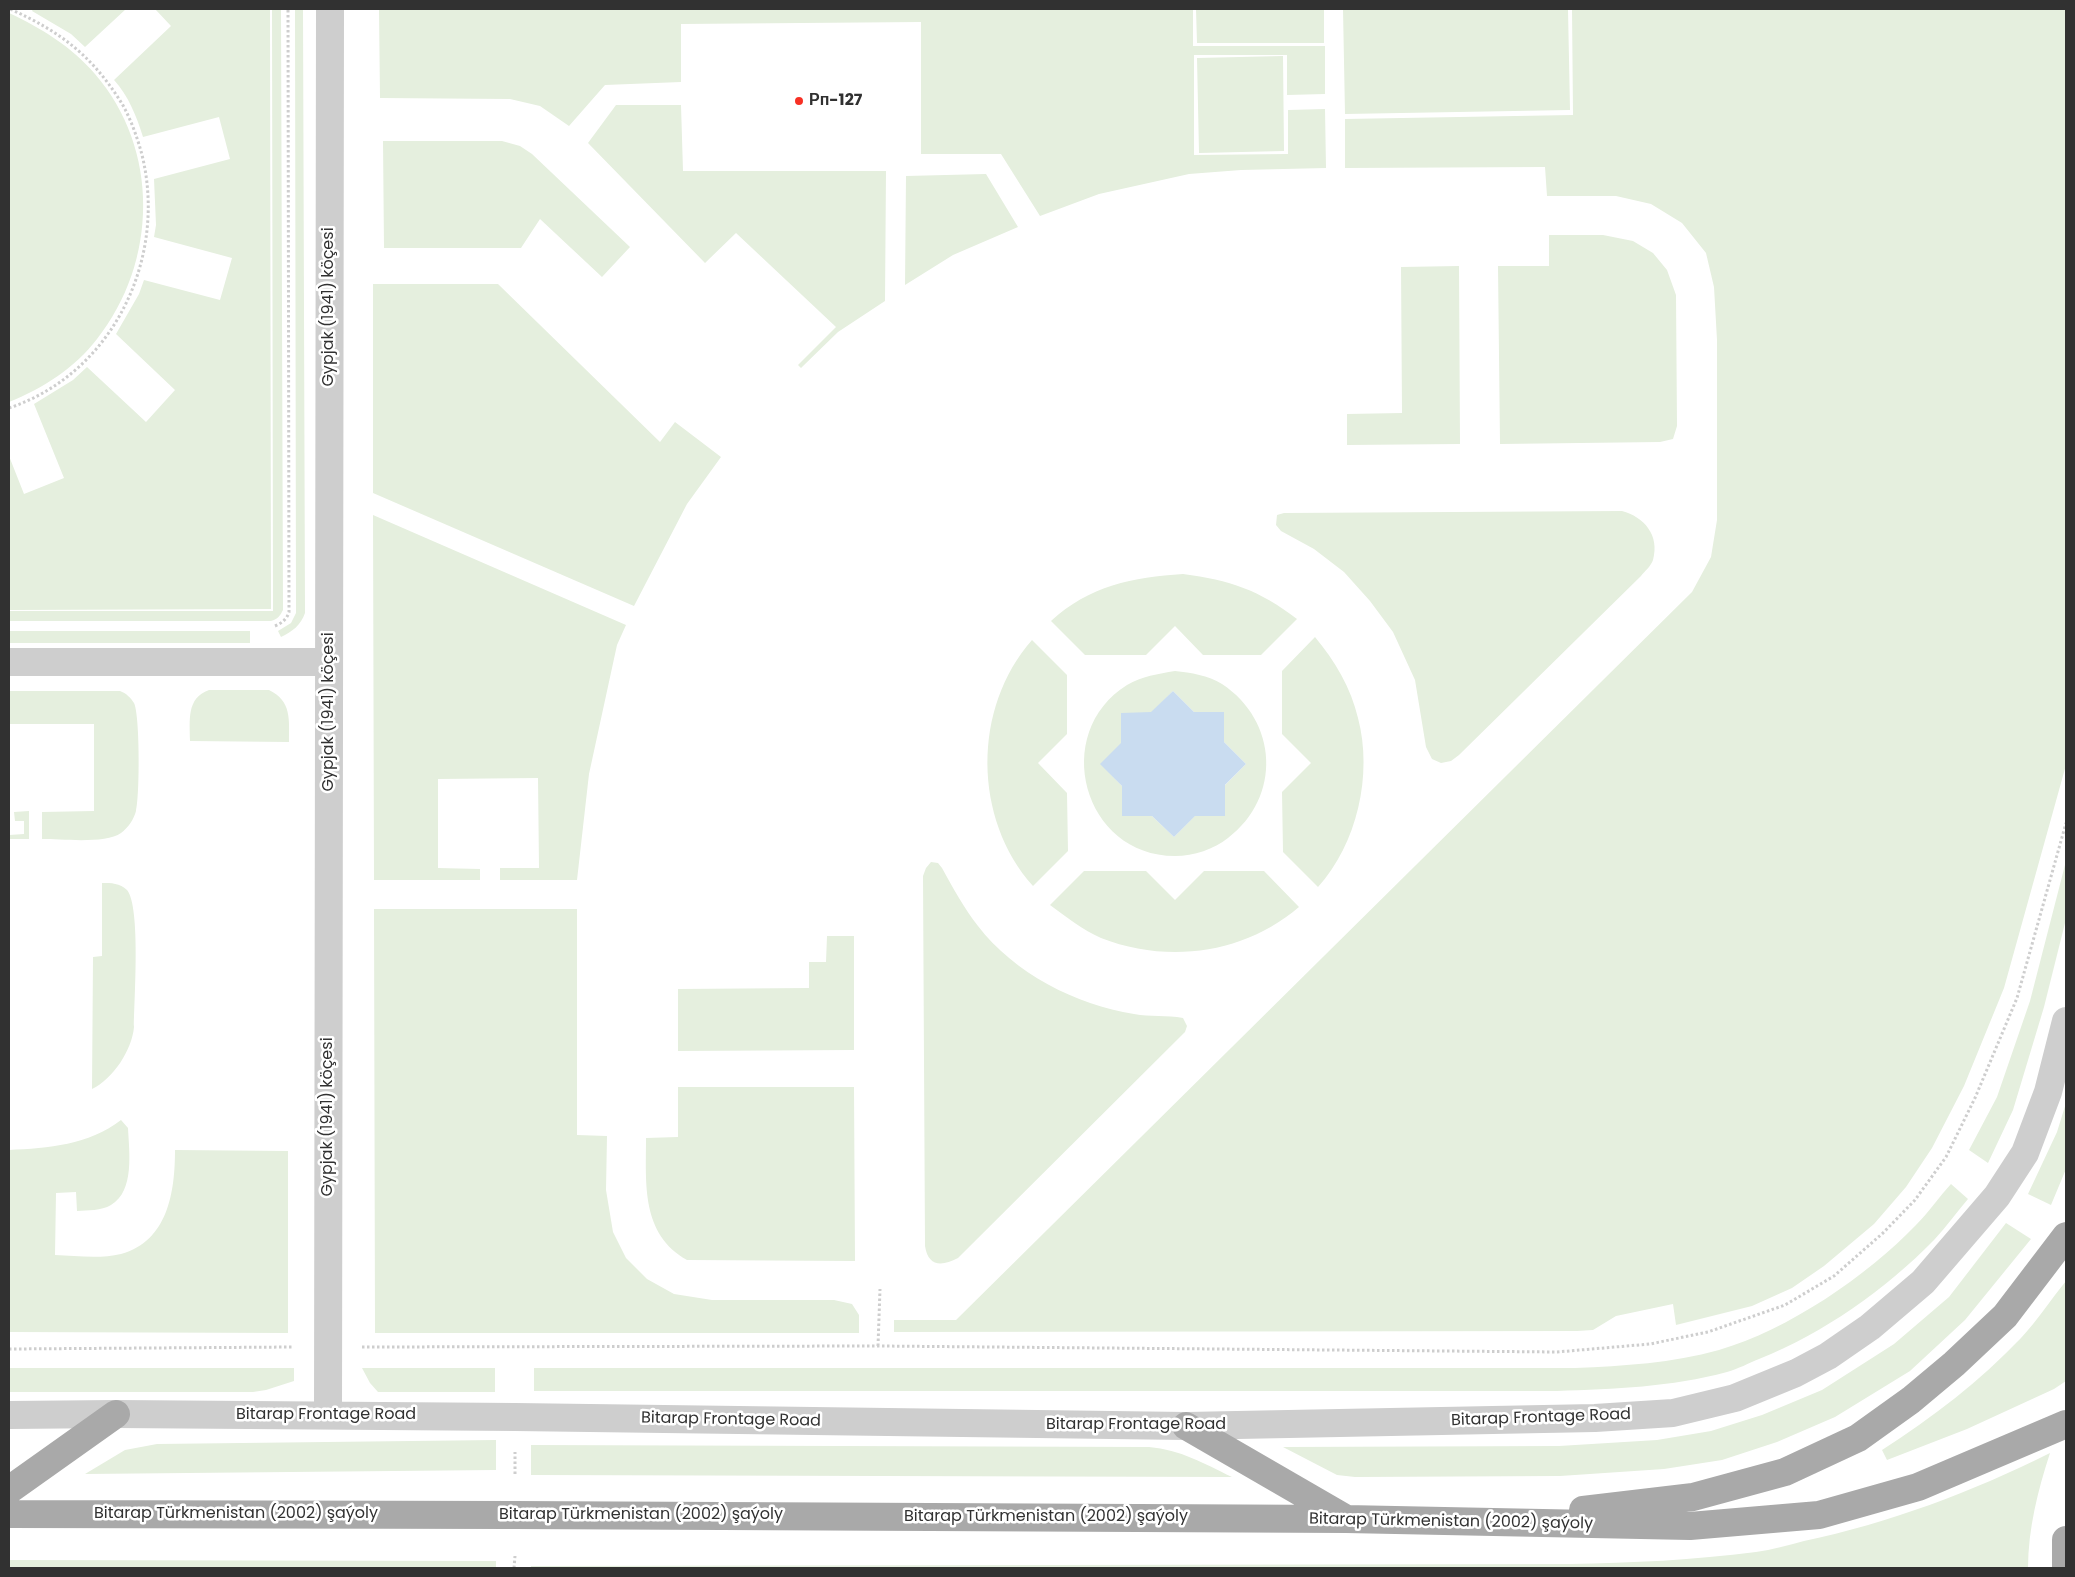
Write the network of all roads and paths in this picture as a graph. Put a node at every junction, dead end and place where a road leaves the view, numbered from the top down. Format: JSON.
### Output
{"nodes":[{"id":1,"x":10,"y":9,"type":"edge"},
{"id":2,"x":288,"y":9,"type":"edge"},
{"id":3,"x":330,"y":9,"type":"edge"},
{"id":4,"x":9,"y":408,"type":"edge"},
{"id":5,"x":268,"y":626,"type":"dead end"},
{"id":6,"x":9,"y":662,"type":"edge"},
{"id":7,"x":329,"y":662,"type":"junction"},
{"id":8,"x":2066,"y":823,"type":"edge"},
{"id":9,"x":2066,"y":1021,"type":"edge"},
{"id":10,"x":2066,"y":1236,"type":"edge"},
{"id":11,"x":880,"y":1289,"type":"dead end"},
{"id":12,"x":878,"y":1346,"type":"junction"},
{"id":13,"x":328,"y":1347,"type":"junction"},
{"id":14,"x":9,"y":1349,"type":"edge"},
{"id":15,"x":116,"y":1414,"type":"junction"},
{"id":16,"x":9,"y":1415,"type":"edge"},
{"id":17,"x":328,"y":1415,"type":"junction"},
{"id":18,"x":2066,"y":1424,"type":"edge"},
{"id":19,"x":1186,"y":1426,"type":"junction"},
{"id":20,"x":515,"y":1448,"type":"dead end"},
{"id":21,"x":515,"y":1474,"type":"dead end"},
{"id":22,"x":9,"y":1490,"type":"edge"},
{"id":23,"x":9,"y":1514,"type":"edge"},
{"id":24,"x":1346,"y":1519,"type":"junction"},
{"id":25,"x":1474,"y":1521,"type":"junction"},
{"id":26,"x":2066,"y":1540,"type":"edge"},
{"id":27,"x":514,"y":1556,"type":"dead end"},
{"id":28,"x":514,"y":1568,"type":"edge"},
{"id":29,"x":2066,"y":1568,"type":"edge"}],
"edges":[{"from":1,"to":4,"type":"path"},
{"from":2,"to":5,"type":"path"},
{"from":3,"to":7,"type":"street","name":"Gypjak (1941) köçesi"},
{"from":6,"to":7,"type":"street"},
{"from":7,"to":13,"type":"street","name":"Gypjak (1941) köçesi"},
{"from":8,"to":12,"type":"path"},
{"from":9,"to":19,"type":"street","name":"Bitarap Frontage Road"},
{"from":10,"to":25,"type":"main road"},
{"from":11,"to":12,"type":"path"},
{"from":12,"to":13,"type":"path"},
{"from":13,"to":14,"type":"path"},
{"from":13,"to":17,"type":"street","name":"Gypjak (1941) köçesi"},
{"from":15,"to":16,"type":"street","name":"Bitarap Frontage Road"},
{"from":15,"to":17,"type":"street","name":"Bitarap Frontage Road"},
{"from":15,"to":22,"type":"main road"},
{"from":17,"to":19,"type":"street","name":"Bitarap Frontage Road"},
{"from":18,"to":25,"type":"main road","name":"Bitarap Türkmenistan (2002) şaýoly"},
{"from":19,"to":24,"type":"main road"},
{"from":20,"to":21,"type":"path"},
{"from":23,"to":24,"type":"main road","name":"Bitarap Türkmenistan (2002) şaýoly"},
{"from":24,"to":25,"type":"main road","name":"Bitarap Türkmenistan (2002) şaýoly"},
{"from":26,"to":29,"type":"main road"},
{"from":27,"to":28,"type":"path"}]}
